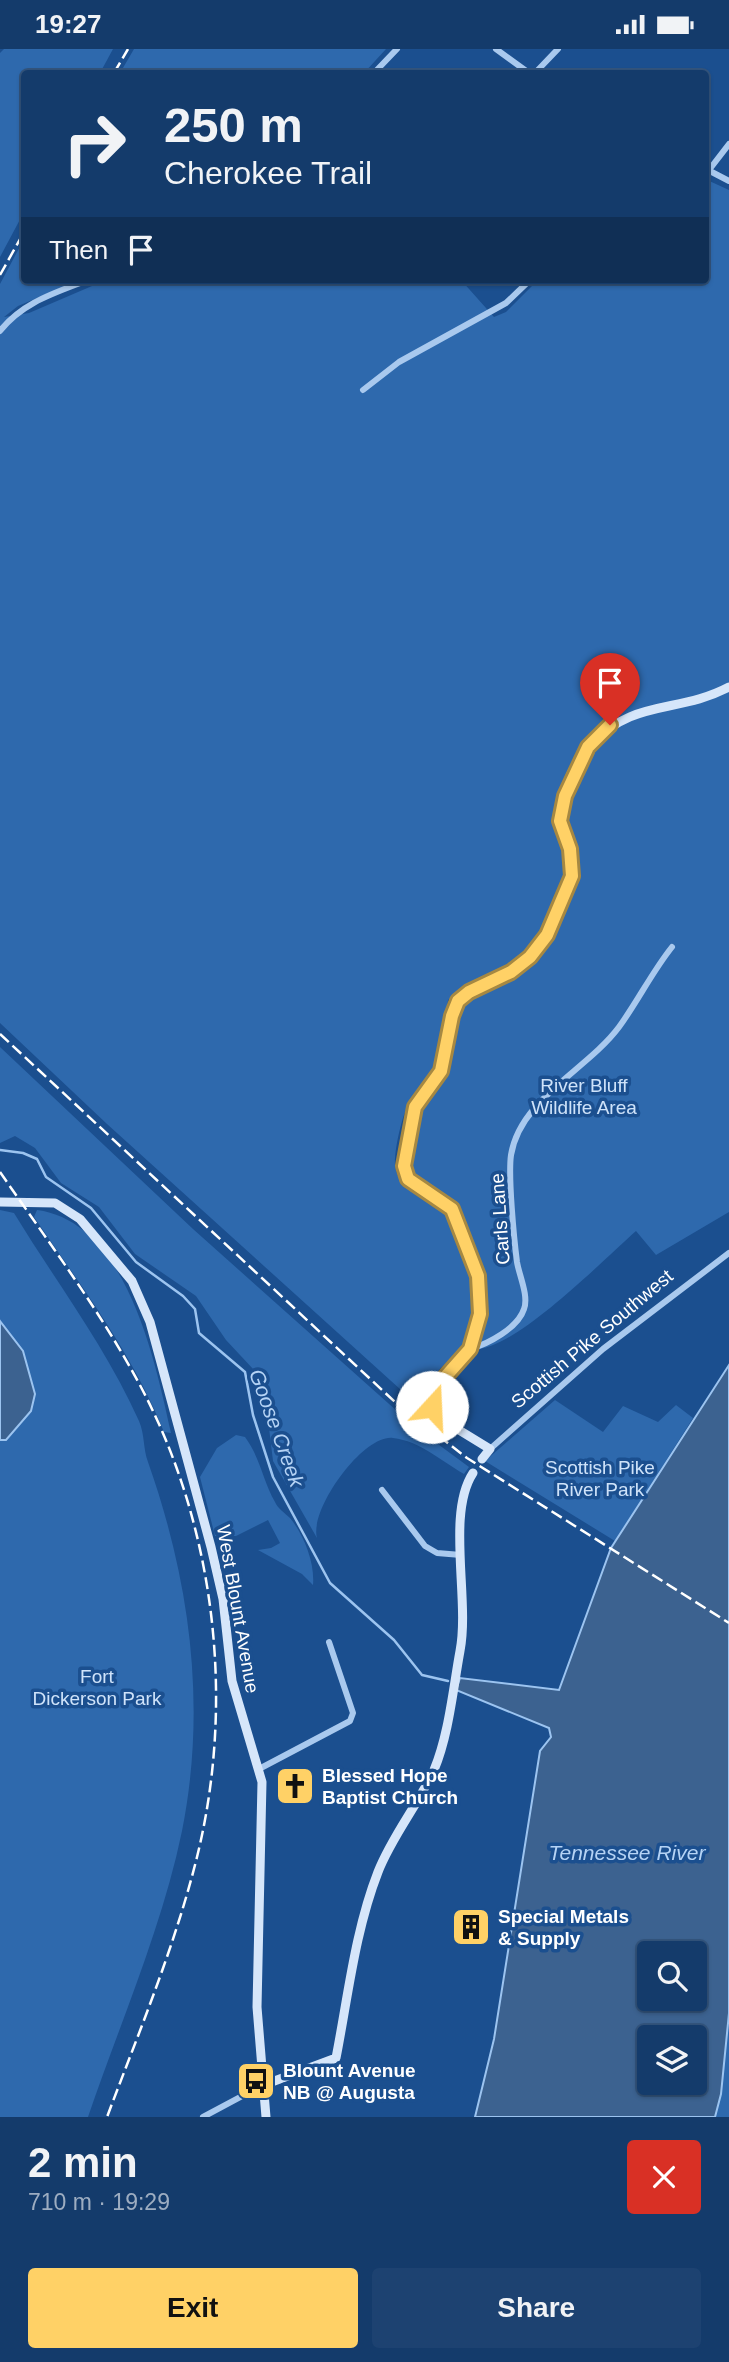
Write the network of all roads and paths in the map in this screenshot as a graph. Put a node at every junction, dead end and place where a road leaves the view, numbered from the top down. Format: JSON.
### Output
{"nodes":[{"id":1,"x":397,"y":49,"type":"edge"},
{"id":2,"x":496,"y":49,"type":"edge"},
{"id":3,"x":558,"y":49,"type":"edge"},
{"id":4,"x":377,"y":70,"type":"edge"},
{"id":5,"x":525,"y":70,"type":"edge"},
{"id":6,"x":538,"y":70,"type":"edge"},
{"id":7,"x":729,"y":143,"type":"edge"},
{"id":8,"x":709,"y":168,"type":"edge"},
{"id":9,"x":709,"y":171,"type":"edge"},
{"id":10,"x":729,"y":181,"type":"edge"},
{"id":11,"x":78,"y":284,"type":"edge"},
{"id":12,"x":526,"y":284,"type":"edge"},
{"id":13,"x":0,"y":331,"type":"edge"},
{"id":14,"x":363,"y":390,"type":"dead end"},
{"id":15,"x":729,"y":687,"type":"edge"},
{"id":16,"x":672,"y":947,"type":"dead end"},
{"id":17,"x":0,"y":1202,"type":"edge"},
{"id":18,"x":729,"y":1253,"type":"edge"},
{"id":19,"x":470,"y":1349,"type":"junction"},
{"id":20,"x":490,"y":1449,"type":"junction"},
{"id":21,"x":482,"y":1459,"type":"dead end"},
{"id":22,"x":473,"y":1473,"type":"dead end"},
{"id":23,"x":382,"y":1490,"type":"dead end"},
{"id":24,"x":461,"y":1555,"type":"junction"},
{"id":25,"x":329,"y":1642,"type":"dead end"},
{"id":26,"x":259,"y":1769,"type":"junction"},
{"id":27,"x":261,"y":2086,"type":"junction"},
{"id":28,"x":203,"y":2117,"type":"edge"},
{"id":29,"x":265,"y":2117,"type":"edge"}],
"edges":[{"from":1,"to":4,"type":"street"},
{"from":2,"to":5,"type":"street"},
{"from":3,"to":6,"type":"street"},
{"from":7,"to":8,"type":"street"},
{"from":9,"to":10,"type":"street"},
{"from":11,"to":13,"type":"street"},
{"from":12,"to":14,"type":"street"},
{"from":15,"to":19,"type":"street"},
{"from":16,"to":19,"type":"street","name":"Carls Lane"},
{"from":17,"to":26,"type":"street","name":"West Blount Avenue"},
{"from":18,"to":20,"type":"street","name":"Scottish Pike Southwest"},
{"from":19,"to":20,"type":"street"},
{"from":20,"to":21,"type":"street","name":"Scottish Pike Southwest"},
{"from":22,"to":24,"type":"street"},
{"from":23,"to":24,"type":"street"},
{"from":24,"to":27,"type":"street"},
{"from":25,"to":26,"type":"street"},
{"from":26,"to":27,"type":"street","name":"West Blount Avenue"},
{"from":27,"to":28,"type":"street"},
{"from":27,"to":29,"type":"street","name":"West Blount Avenue"}]}
